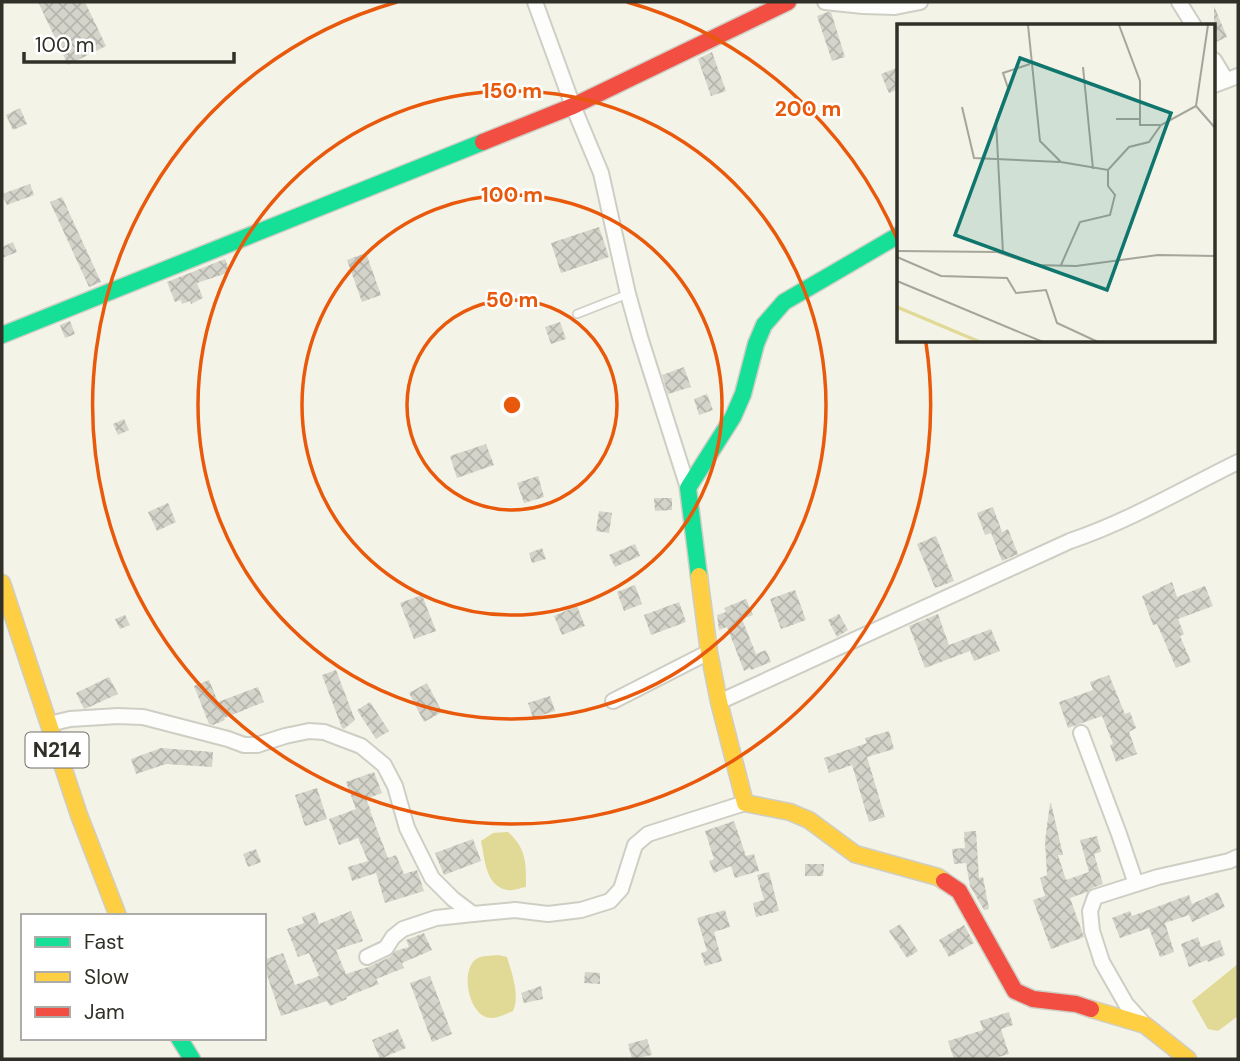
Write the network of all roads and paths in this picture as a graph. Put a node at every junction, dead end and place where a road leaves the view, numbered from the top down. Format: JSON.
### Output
{"nodes":[{"id":1,"x":535,"y":2,"type":"edge"},
{"id":2,"x":788,"y":2,"type":"edge"},
{"id":3,"x":825,"y":2,"type":"edge"},
{"id":4,"x":920,"y":2,"type":"edge"},
{"id":5,"x":1179,"y":2,"type":"edge"},
{"id":6,"x":1193,"y":24,"type":"edge"},
{"id":7,"x":1216,"y":64,"type":"edge"},
{"id":8,"x":1226,"y":81,"type":"edge"},
{"id":9,"x":573,"y":106,"type":"junction"},
{"id":10,"x":897,"y":236,"type":"edge"},
{"id":11,"x":628,"y":294,"type":"junction"},
{"id":12,"x":578,"y":314,"type":"dead end"},
{"id":13,"x":2,"y":335,"type":"edge"},
{"id":14,"x":1238,"y":462,"type":"edge"},
{"id":15,"x":688,"y":488,"type":"junction"},
{"id":16,"x":2,"y":583,"type":"edge"},
{"id":17,"x":709,"y":652,"type":"junction"},
{"id":18,"x":613,"y":701,"type":"dead end"},
{"id":19,"x":719,"y":702,"type":"junction"},
{"id":20,"x":48,"y":724,"type":"junction"},
{"id":21,"x":1081,"y":733,"type":"dead end"},
{"id":22,"x":745,"y":803,"type":"junction"},
{"id":23,"x":1238,"y":857,"type":"edge"},
{"id":24,"x":1136,"y":884,"type":"junction"},
{"id":25,"x":117,"y":914,"type":"edge"},
{"id":26,"x":473,"y":914,"type":"junction"},
{"id":27,"x":367,"y":957,"type":"dead end"},
{"id":28,"x":1145,"y":1025,"type":"junction"},
{"id":29,"x":180,"y":1040,"type":"edge"},
{"id":30,"x":192,"y":1059,"type":"edge"},
{"id":31,"x":1188,"y":1059,"type":"edge"}],
"edges":[{"from":1,"to":9,"type":"street"},
{"from":2,"to":9,"type":"main road"},
{"from":3,"to":4,"type":"street"},
{"from":5,"to":6,"type":"street"},
{"from":7,"to":8,"type":"street"},
{"from":9,"to":11,"type":"street"},
{"from":9,"to":13,"type":"main road"},
{"from":10,"to":15,"type":"main road"},
{"from":11,"to":12,"type":"lane"},
{"from":11,"to":15,"type":"street"},
{"from":14,"to":19,"type":"street"},
{"from":15,"to":17,"type":"main road"},
{"from":16,"to":20,"type":"main road","number":"N214"},
{"from":17,"to":18,"type":"street"},
{"from":17,"to":19,"type":"main road"},
{"from":19,"to":22,"type":"main road"},
{"from":20,"to":25,"type":"main road","number":"N214"},
{"from":20,"to":26,"type":"street"},
{"from":21,"to":24,"type":"street"},
{"from":22,"to":26,"type":"street"},
{"from":22,"to":28,"type":"main road"},
{"from":23,"to":24,"type":"street"},
{"from":24,"to":28,"type":"street"},
{"from":26,"to":27,"type":"street"},
{"from":28,"to":31,"type":"main road"},
{"from":29,"to":30,"type":"main road"}]}
